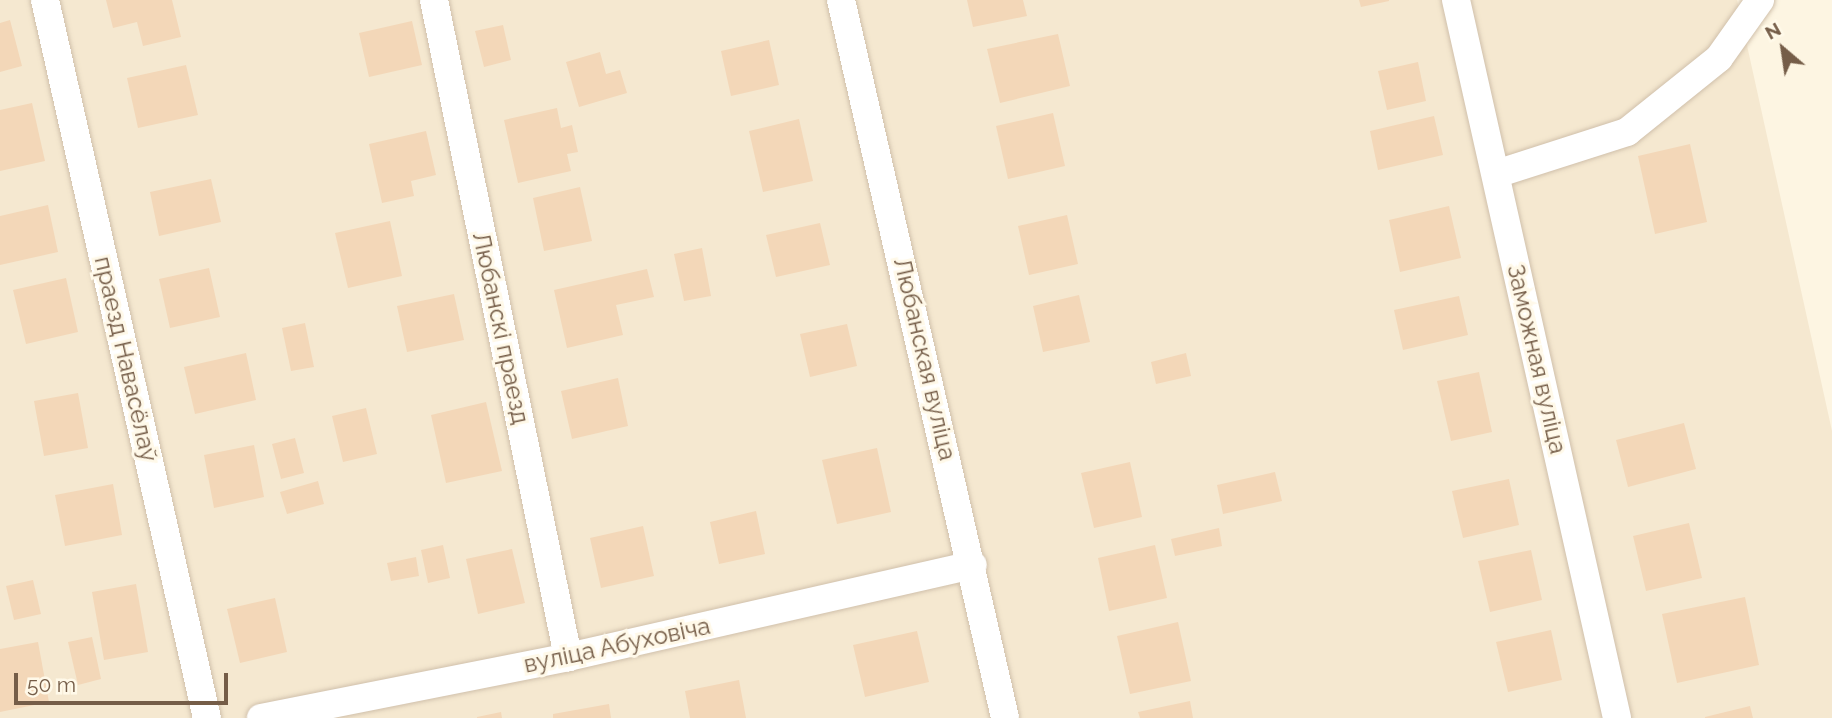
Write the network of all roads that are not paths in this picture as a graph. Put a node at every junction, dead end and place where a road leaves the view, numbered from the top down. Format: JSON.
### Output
{"nodes":[{"id":1,"x":45,"y":0,"type":"edge"},
{"id":2,"x":434,"y":0,"type":"edge"},
{"id":3,"x":841,"y":0,"type":"edge"},
{"id":4,"x":1456,"y":0,"type":"edge"},
{"id":5,"x":1760,"y":0,"type":"edge"},
{"id":6,"x":1496,"y":174,"type":"junction"},
{"id":7,"x":972,"y":565,"type":"junction"},
{"id":8,"x":568,"y":657,"type":"junction"},
{"id":9,"x":207,"y":718,"type":"edge"},
{"id":10,"x":261,"y":718,"type":"edge"},
{"id":11,"x":1005,"y":718,"type":"edge"},
{"id":12,"x":1617,"y":718,"type":"edge"}],
"edges":[{"from":1,"to":9,"type":"street","name":"праезд Навасёлаў"},
{"from":2,"to":8,"type":"street","name":"Любанскі праезд"},
{"from":3,"to":7,"type":"street","name":"Любанская вуліца"},
{"from":4,"to":6,"type":"street","name":"Заможная вуліца"},
{"from":5,"to":6,"type":"street"},
{"from":6,"to":12,"type":"street","name":"Заможная вуліца"},
{"from":7,"to":8,"type":"street","name":"вуліца Абуховіча"},
{"from":7,"to":11,"type":"street","name":"Любанская вуліца"},
{"from":8,"to":10,"type":"street","name":"вуліца Абуховіча"}]}
